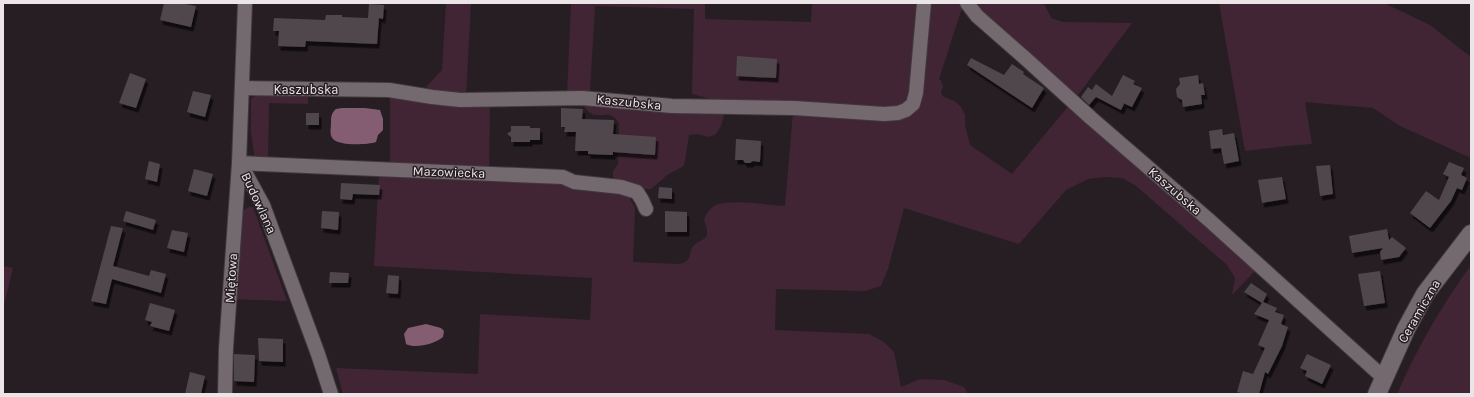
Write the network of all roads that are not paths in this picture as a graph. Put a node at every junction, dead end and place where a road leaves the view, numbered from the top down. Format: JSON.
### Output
{"nodes":[{"id":1,"x":245,"y":3,"type":"edge"},
{"id":2,"x":924,"y":3,"type":"edge"},
{"id":3,"x":967,"y":3,"type":"edge"},
{"id":4,"x":242,"y":88,"type":"junction"},
{"id":5,"x":239,"y":163,"type":"junction"},
{"id":6,"x":646,"y":209,"type":"dead end"},
{"id":7,"x":1471,"y":234,"type":"edge"},
{"id":8,"x":1381,"y":386,"type":"edge"},
{"id":9,"x":225,"y":394,"type":"edge"},
{"id":10,"x":331,"y":394,"type":"edge"}],
"edges":[{"from":1,"to":4,"type":"street","name":"Budowlana"},
{"from":2,"to":4,"type":"street","name":"Kaszubska"},
{"from":3,"to":8,"type":"street","name":"Kaszubska"},
{"from":4,"to":5,"type":"street","name":"Budowlana"},
{"from":5,"to":6,"type":"street","name":"Mazowiecka"},
{"from":5,"to":9,"type":"street","name":"Miętowa"},
{"from":5,"to":10,"type":"street","name":"Budowlana"},
{"from":7,"to":8,"type":"street","name":"Ceramiczna"}]}
